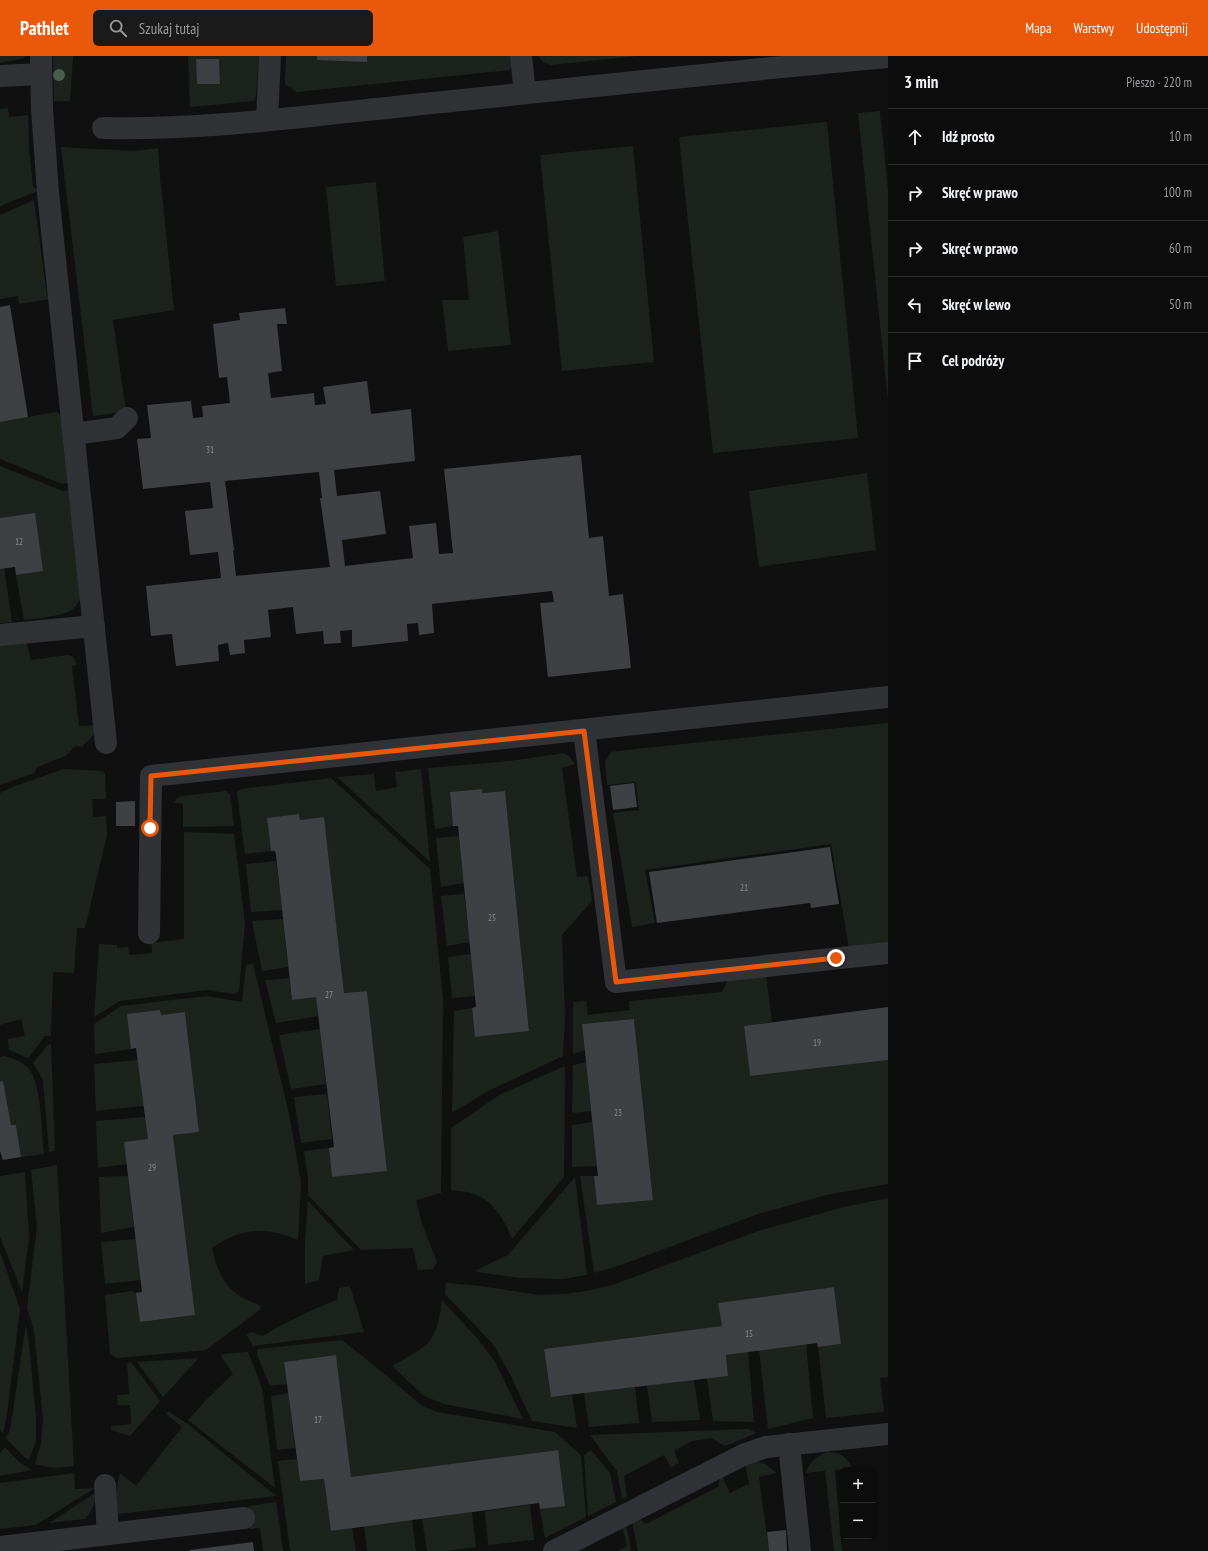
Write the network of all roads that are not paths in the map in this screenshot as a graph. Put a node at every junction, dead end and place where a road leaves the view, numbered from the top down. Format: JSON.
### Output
{"nodes":[{"id":1,"x":270,"y":56,"type":"edge"},
{"id":2,"x":521,"y":56,"type":"edge"},
{"id":3,"x":888,"y":57,"type":"edge"},
{"id":4,"x":732,"y":64,"type":"edge"},
{"id":5,"x":41,"y":65,"type":"edge"},
{"id":6,"x":0,"y":76,"type":"edge"},
{"id":7,"x":525,"y":93,"type":"junction"},
{"id":8,"x":267,"y":120,"type":"junction"},
{"id":9,"x":103,"y":128,"type":"dead end"},
{"id":10,"x":127,"y":418,"type":"dead end"},
{"id":11,"x":74,"y":434,"type":"junction"},
{"id":12,"x":94,"y":626,"type":"junction"},
{"id":13,"x":0,"y":635,"type":"edge"},
{"id":14,"x":888,"y":698,"type":"edge"},
{"id":15,"x":584,"y":731,"type":"junction"},
{"id":16,"x":106,"y":743,"type":"dead end"},
{"id":17,"x":149,"y":933,"type":"dead end"},
{"id":18,"x":888,"y":953,"type":"edge"},
{"id":19,"x":888,"y":1434,"type":"edge"},
{"id":20,"x":789,"y":1444,"type":"junction"},
{"id":21,"x":105,"y":1485,"type":"dead end"},
{"id":22,"x":244,"y":1518,"type":"dead end"},
{"id":23,"x":108,"y":1534,"type":"junction"},
{"id":24,"x":0,"y":1547,"type":"edge"},
{"id":25,"x":554,"y":1551,"type":"edge"},
{"id":26,"x":800,"y":1551,"type":"edge"}],
"edges":[{"from":1,"to":8,"type":"street"},
{"from":2,"to":7,"type":"street"},
{"from":3,"to":4,"type":"street"},
{"from":4,"to":7,"type":"street"},
{"from":5,"to":6,"type":"street"},
{"from":5,"to":11,"type":"street"},
{"from":7,"to":8,"type":"street"},
{"from":8,"to":9,"type":"street"},
{"from":10,"to":11,"type":"street"},
{"from":11,"to":12,"type":"street"},
{"from":12,"to":13,"type":"street"},
{"from":12,"to":16,"type":"street"},
{"from":14,"to":15,"type":"street"},
{"from":15,"to":17,"type":"street"},
{"from":15,"to":18,"type":"street"},
{"from":19,"to":20,"type":"street"},
{"from":20,"to":25,"type":"street"},
{"from":20,"to":26,"type":"street"},
{"from":21,"to":23,"type":"street"},
{"from":22,"to":23,"type":"street"},
{"from":23,"to":24,"type":"street"}]}
